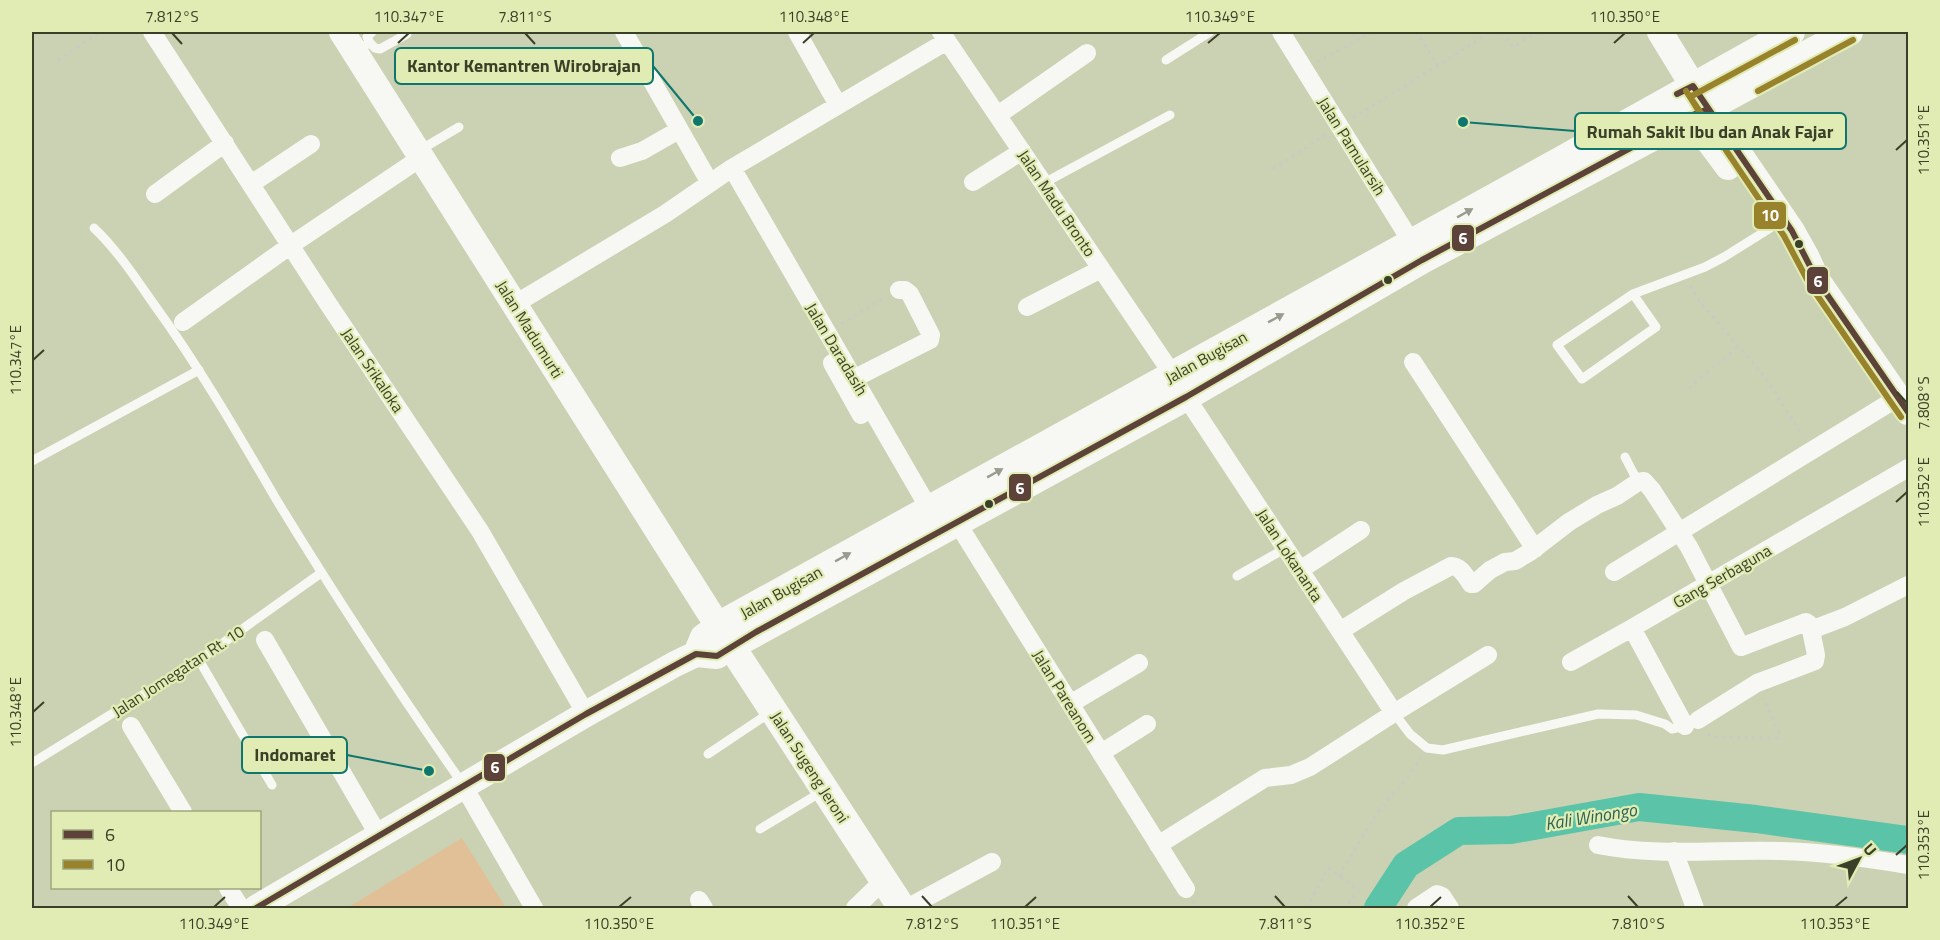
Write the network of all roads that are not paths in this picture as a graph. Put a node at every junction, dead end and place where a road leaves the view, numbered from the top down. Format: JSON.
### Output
{"nodes":[{"id":1,"x":152,"y":32,"type":"edge"},
{"id":2,"x":372,"y":32,"type":"edge"},
{"id":3,"x":797,"y":32,"type":"edge"},
{"id":4,"x":1210,"y":32,"type":"edge"},
{"id":5,"x":1281,"y":32,"type":"edge"},
{"id":6,"x":1641,"y":32,"type":"edge"},
{"id":7,"x":1660,"y":32,"type":"edge"},
{"id":8,"x":1791,"y":32,"type":"edge"},
{"id":9,"x":1850,"y":32,"type":"edge"},
{"id":10,"x":407,"y":34,"type":"dead end"},
{"id":11,"x":631,"y":34,"type":"edge"},
{"id":12,"x":944,"y":36,"type":"edge"},
{"id":13,"x":355,"y":42,"type":"edge"},
{"id":14,"x":1087,"y":53,"type":"dead end"},
{"id":15,"x":1166,"y":60,"type":"dead end"},
{"id":16,"x":1692,"y":101,"type":"junction"},
{"id":17,"x":838,"y":105,"type":"junction"},
{"id":18,"x":998,"y":115,"type":"junction"},
{"id":19,"x":1170,"y":115,"type":"dead end"},
{"id":20,"x":459,"y":127,"type":"dead end"},
{"id":21,"x":679,"y":129,"type":"junction"},
{"id":22,"x":225,"y":143,"type":"junction"},
{"id":23,"x":311,"y":144,"type":"dead end"},
{"id":24,"x":1022,"y":151,"type":"junction"},
{"id":25,"x":420,"y":154,"type":"junction"},
{"id":26,"x":620,"y":158,"type":"dead end"},
{"id":27,"x":721,"y":175,"type":"junction"},
{"id":28,"x":973,"y":182,"type":"dead end"},
{"id":29,"x":1044,"y":183,"type":"junction"},
{"id":30,"x":251,"y":184,"type":"junction"},
{"id":31,"x":155,"y":194,"type":"dead end"},
{"id":32,"x":1772,"y":226,"type":"junction"},
{"id":33,"x":94,"y":228,"type":"dead end"},
{"id":34,"x":291,"y":245,"type":"junction"},
{"id":35,"x":1417,"y":251,"type":"junction"},
{"id":36,"x":1101,"y":269,"type":"junction"},
{"id":37,"x":1817,"y":280,"type":"junction"},
{"id":38,"x":899,"y":290,"type":"road end"},
{"id":39,"x":1634,"y":294,"type":"junction"},
{"id":40,"x":514,"y":304,"type":"junction"},
{"id":41,"x":1027,"y":307,"type":"dead end"},
{"id":42,"x":183,"y":322,"type":"dead end"},
{"id":43,"x":1413,"y":362,"type":"dead end"},
{"id":44,"x":199,"y":370,"type":"junction"},
{"id":45,"x":855,"y":378,"type":"junction"},
{"id":46,"x":1180,"y":386,"type":"junction"},
{"id":47,"x":1904,"y":404,"type":"edge"},
{"id":48,"x":1625,"y":457,"type":"dead end"},
{"id":49,"x":32,"y":461,"type":"edge"},
{"id":50,"x":1908,"y":468,"type":"edge"},
{"id":51,"x":1638,"y":482,"type":"junction"},
{"id":52,"x":937,"y":519,"type":"junction"},
{"id":53,"x":1361,"y":530,"type":"dead end"},
{"id":54,"x":1679,"y":532,"type":"junction"},
{"id":55,"x":1286,"y":548,"type":"junction"},
{"id":56,"x":1534,"y":549,"type":"junction"},
{"id":57,"x":1300,"y":570,"type":"junction"},
{"id":58,"x":1614,"y":572,"type":"dead end"},
{"id":59,"x":321,"y":573,"type":"junction"},
{"id":60,"x":1237,"y":576,"type":"dead end"},
{"id":61,"x":1709,"y":583,"type":"junction"},
{"id":62,"x":1908,"y":585,"type":"edge"},
{"id":63,"x":1632,"y":628,"type":"junction"},
{"id":64,"x":1811,"y":630,"type":"junction"},
{"id":65,"x":1340,"y":631,"type":"junction"},
{"id":66,"x":725,"y":636,"type":"junction"},
{"id":67,"x":265,"y":640,"type":"dead end"},
{"id":68,"x":1488,"y":655,"type":"dead end"},
{"id":69,"x":199,"y":660,"type":"junction"},
{"id":70,"x":1571,"y":662,"type":"dead end"},
{"id":71,"x":1139,"y":663,"type":"dead end"},
{"id":72,"x":1070,"y":704,"type":"junction"},
{"id":73,"x":773,"y":710,"type":"junction"},
{"id":74,"x":1394,"y":712,"type":"junction"},
{"id":75,"x":586,"y":714,"type":"junction"},
{"id":76,"x":1147,"y":724,"type":"dead end"},
{"id":77,"x":1686,"y":725,"type":"junction"},
{"id":78,"x":130,"y":726,"type":"dead end"},
{"id":79,"x":1101,"y":753,"type":"junction"},
{"id":80,"x":708,"y":754,"type":"dead end"},
{"id":81,"x":32,"y":763,"type":"edge"},
{"id":82,"x":272,"y":785,"type":"dead end"},
{"id":83,"x":463,"y":785,"type":"junction"},
{"id":84,"x":825,"y":790,"type":"junction"},
{"id":85,"x":182,"y":811,"type":"edge"},
{"id":86,"x":760,"y":829,"type":"dead end"},
{"id":87,"x":379,"y":836,"type":"junction"},
{"id":88,"x":1598,"y":844,"type":"dead end"},
{"id":89,"x":1158,"y":845,"type":"junction"},
{"id":90,"x":1674,"y":851,"type":"junction"},
{"id":91,"x":992,"y":862,"type":"dead end"},
{"id":92,"x":1908,"y":865,"type":"edge"},
{"id":93,"x":884,"y":880,"type":"junction"},
{"id":94,"x":229,"y":889,"type":"edge"},
{"id":95,"x":1186,"y":889,"type":"dead end"},
{"id":96,"x":241,"y":909,"type":"edge"},
{"id":97,"x":256,"y":909,"type":"edge"},
{"id":98,"x":534,"y":909,"type":"edge"},
{"id":99,"x":855,"y":909,"type":"edge"},
{"id":100,"x":904,"y":909,"type":"edge"},
{"id":101,"x":1416,"y":909,"type":"edge"},
{"id":102,"x":1450,"y":909,"type":"edge"},
{"id":103,"x":1695,"y":909,"type":"edge"}],
"edges":[{"from":1,"to":22,"type":"street","name":"Jalan Srikaloka"},
{"from":2,"to":13,"type":"lane"},
{"from":3,"to":17,"type":"street"},
{"from":4,"to":15,"type":"lane"},
{"from":5,"to":35,"type":"street","name":"Jalan Pamularsih"},
{"from":6,"to":16,"type":"street"},
{"from":7,"to":16,"type":"street"},
{"from":8,"to":16,"type":"main road"},
{"from":9,"to":16,"type":"main road"},
{"from":10,"to":13,"type":"lane"},
{"from":11,"to":21,"type":"street","name":"Jalan Daradasih"},
{"from":12,"to":17,"type":"street"},
{"from":12,"to":18,"type":"street","name":"Jalan Madu Bronto"},
{"from":13,"to":25,"type":"street","name":"Jalan Madumurti"},
{"from":14,"to":18,"type":"street"},
{"from":16,"to":32,"type":"street"},
{"from":16,"to":35,"type":"main road","name":"Jalan Bugisan"},
{"from":16,"to":37,"type":"street"},
{"from":17,"to":27,"type":"street"},
{"from":18,"to":24,"type":"street","name":"Jalan Madu Bronto"},
{"from":19,"to":29,"type":"lane"},
{"from":20,"to":25,"type":"lane"},
{"from":21,"to":26,"type":"street"},
{"from":21,"to":27,"type":"street","name":"Jalan Daradasih"},
{"from":22,"to":30,"type":"street","name":"Jalan Srikaloka"},
{"from":22,"to":31,"type":"street"},
{"from":23,"to":30,"type":"street"},
{"from":24,"to":28,"type":"street"},
{"from":24,"to":29,"type":"street","name":"Jalan Madu Bronto"},
{"from":25,"to":34,"type":"street"},
{"from":25,"to":40,"type":"street","name":"Jalan Madumurti"},
{"from":27,"to":40,"type":"street"},
{"from":27,"to":45,"type":"street","name":"Jalan Daradasih"},
{"from":27,"to":52,"type":"street","name":"Jalan Daradasih"},
{"from":29,"to":36,"type":"street","name":"Jalan Madu Bronto"},
{"from":30,"to":34,"type":"street","name":"Jalan Srikaloka"},
{"from":32,"to":37,"type":"street"},
{"from":32,"to":39,"type":"lane"},
{"from":33,"to":44,"type":"lane"},
{"from":34,"to":42,"type":"street"},
{"from":34,"to":75,"type":"street","name":"Jalan Srikaloka"},
{"from":35,"to":46,"type":"main road","name":"Jalan Bugisan"},
{"from":36,"to":41,"type":"street"},
{"from":36,"to":46,"type":"street","name":"Jalan Madu Bronto"},
{"from":37,"to":47,"type":"street"},
{"from":38,"to":45,"type":"street"},
{"from":39,"to":39,"type":"lane"},
{"from":40,"to":66,"type":"street","name":"Jalan Madumurti"},
{"from":43,"to":56,"type":"street"},
{"from":44,"to":49,"type":"lane"},
{"from":44,"to":59,"type":"lane"},
{"from":45,"to":52,"type":"street","name":"Jalan Daradasih"},
{"from":46,"to":52,"type":"main road","name":"Jalan Bugisan"},
{"from":46,"to":55,"type":"street","name":"Jalan Lokananta"},
{"from":47,"to":54,"type":"street"},
{"from":48,"to":51,"type":"lane"},
{"from":50,"to":61,"type":"street","name":"Gang Serbaguna"},
{"from":51,"to":54,"type":"street"},
{"from":51,"to":56,"type":"street"},
{"from":52,"to":66,"type":"main road","name":"Jalan Bugisan"},
{"from":52,"to":72,"type":"street","name":"Jalan Pareanom"},
{"from":53,"to":57,"type":"street"},
{"from":54,"to":58,"type":"street"},
{"from":54,"to":61,"type":"street"},
{"from":55,"to":57,"type":"street","name":"Jalan Lokananta"},
{"from":55,"to":60,"type":"lane"},
{"from":56,"to":65,"type":"street"},
{"from":57,"to":65,"type":"street","name":"Jalan Lokananta"},
{"from":59,"to":69,"type":"lane","name":"Jalan Jomegatan Rt. 10"},
{"from":59,"to":83,"type":"lane"},
{"from":61,"to":63,"type":"street","name":"Gang Serbaguna"},
{"from":61,"to":64,"type":"street"},
{"from":62,"to":64,"type":"street"},
{"from":63,"to":70,"type":"street","name":"Gang Serbaguna"},
{"from":63,"to":77,"type":"street"},
{"from":64,"to":77,"type":"street"},
{"from":65,"to":74,"type":"street","name":"Jalan Lokananta"},
{"from":66,"to":73,"type":"main road","name":"Jalan Sugeng Jeroni"},
{"from":66,"to":75,"type":"street"},
{"from":67,"to":87,"type":"street"},
{"from":68,"to":74,"type":"street"},
{"from":69,"to":81,"type":"lane","name":"Jalan Jomegatan Rt. 10"},
{"from":69,"to":82,"type":"lane"},
{"from":71,"to":72,"type":"street"},
{"from":72,"to":79,"type":"street","name":"Jalan Pareanom"},
{"from":73,"to":80,"type":"lane"},
{"from":73,"to":84,"type":"main road","name":"Jalan Sugeng Jeroni"},
{"from":74,"to":77,"type":"lane"},
{"from":74,"to":89,"type":"street"},
{"from":75,"to":83,"type":"street"},
{"from":76,"to":79,"type":"street"},
{"from":78,"to":85,"type":"street"},
{"from":79,"to":89,"type":"street","name":"Jalan Pareanom"},
{"from":83,"to":87,"type":"street"},
{"from":83,"to":98,"type":"street"},
{"from":84,"to":86,"type":"lane"},
{"from":84,"to":93,"type":"main road","name":"Jalan Sugeng Jeroni"},
{"from":87,"to":97,"type":"street"},
{"from":88,"to":90,"type":"street"},
{"from":89,"to":95,"type":"street","name":"Jalan Pareanom"},
{"from":90,"to":92,"type":"street"},
{"from":90,"to":103,"type":"street"},
{"from":91,"to":100,"type":"street"},
{"from":93,"to":99,"type":"street"},
{"from":93,"to":100,"type":"main road","name":"Jalan Sugeng Jeroni"},
{"from":94,"to":96,"type":"street"},
{"from":101,"to":102,"type":"street"}]}
